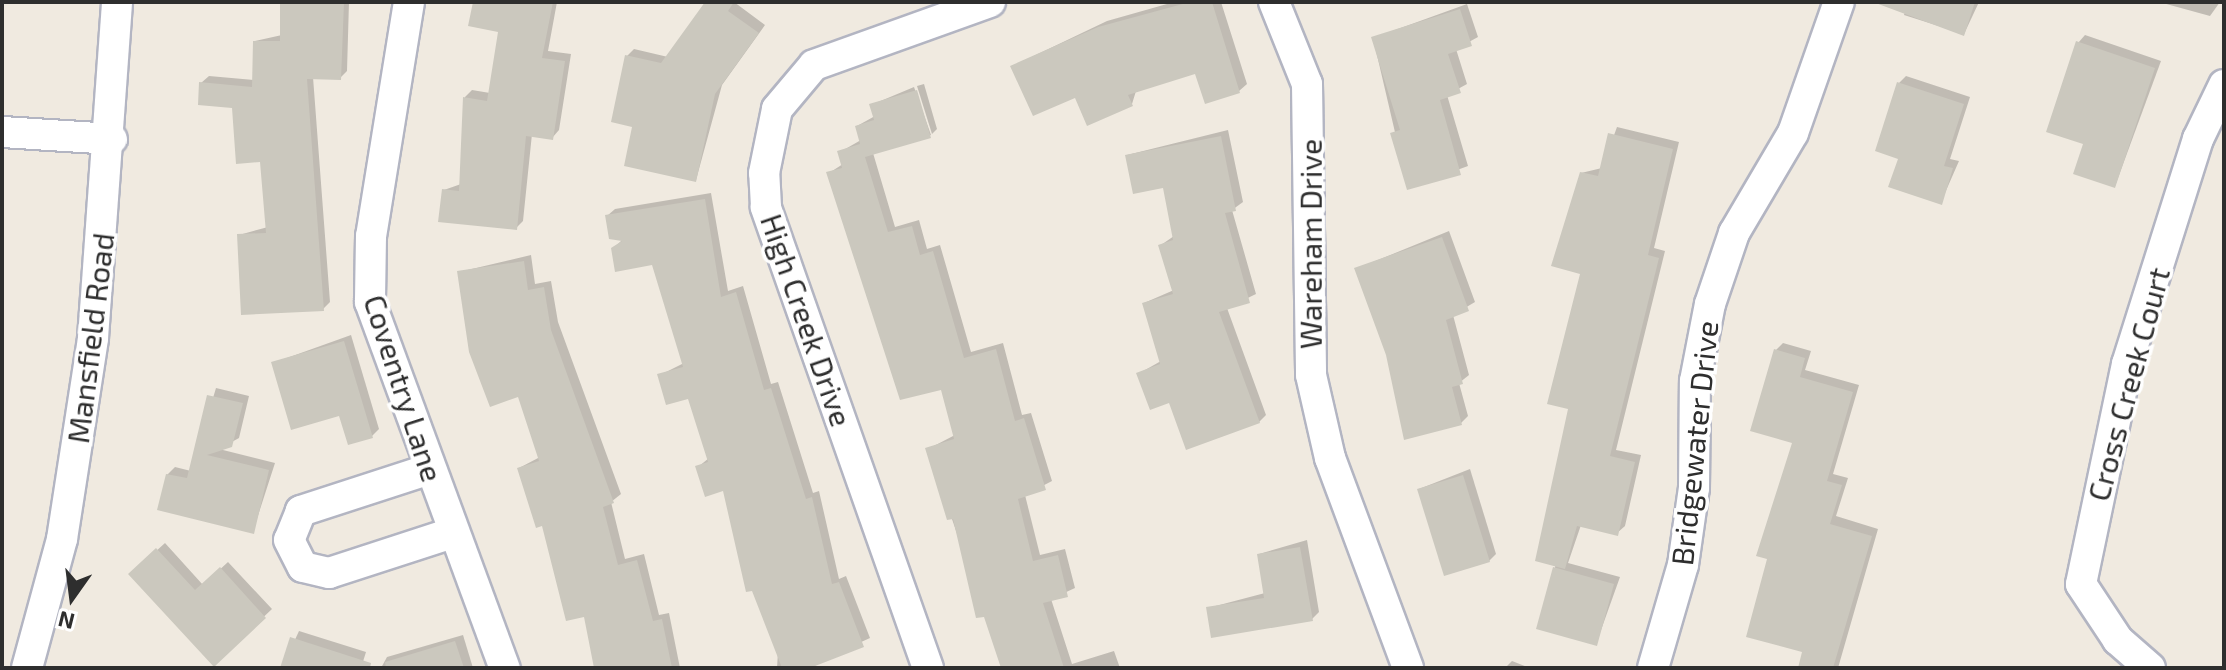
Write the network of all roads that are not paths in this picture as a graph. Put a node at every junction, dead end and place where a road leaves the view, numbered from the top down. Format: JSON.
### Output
{"nodes":[{"id":1,"x":117,"y":2,"type":"edge"},
{"id":2,"x":409,"y":2,"type":"edge"},
{"id":3,"x":990,"y":2,"type":"edge"},
{"id":4,"x":1274,"y":2,"type":"edge"},
{"id":5,"x":1839,"y":2,"type":"edge"},
{"id":6,"x":2224,"y":85,"type":"edge"},
{"id":7,"x":2,"y":132,"type":"edge"},
{"id":8,"x":112,"y":139,"type":"junction"},
{"id":9,"x":430,"y":469,"type":"junction"},
{"id":10,"x":452,"y":533,"type":"junction"},
{"id":11,"x":27,"y":668,"type":"edge"},
{"id":12,"x":505,"y":668,"type":"edge"},
{"id":13,"x":928,"y":668,"type":"edge"},
{"id":14,"x":1408,"y":668,"type":"edge"},
{"id":15,"x":1653,"y":668,"type":"edge"},
{"id":16,"x":2150,"y":668,"type":"edge"}],
"edges":[{"from":1,"to":8,"type":"street","name":"Mansfield Road"},
{"from":2,"to":9,"type":"street","name":"Coventry Lane"},
{"from":3,"to":13,"type":"street","name":"High Creek Drive"},
{"from":4,"to":14,"type":"street","name":"Wareham Drive"},
{"from":5,"to":15,"type":"street","name":"Bridgewater Drive"},
{"from":6,"to":16,"type":"street","name":"Cross Creek Court"},
{"from":7,"to":8,"type":"street"},
{"from":8,"to":11,"type":"street","name":"Mansfield Road"},
{"from":9,"to":10,"type":"street","name":"Coventry Lane"},
{"from":9,"to":10,"type":"street"},
{"from":10,"to":12,"type":"street","name":"Coventry Lane"}]}
